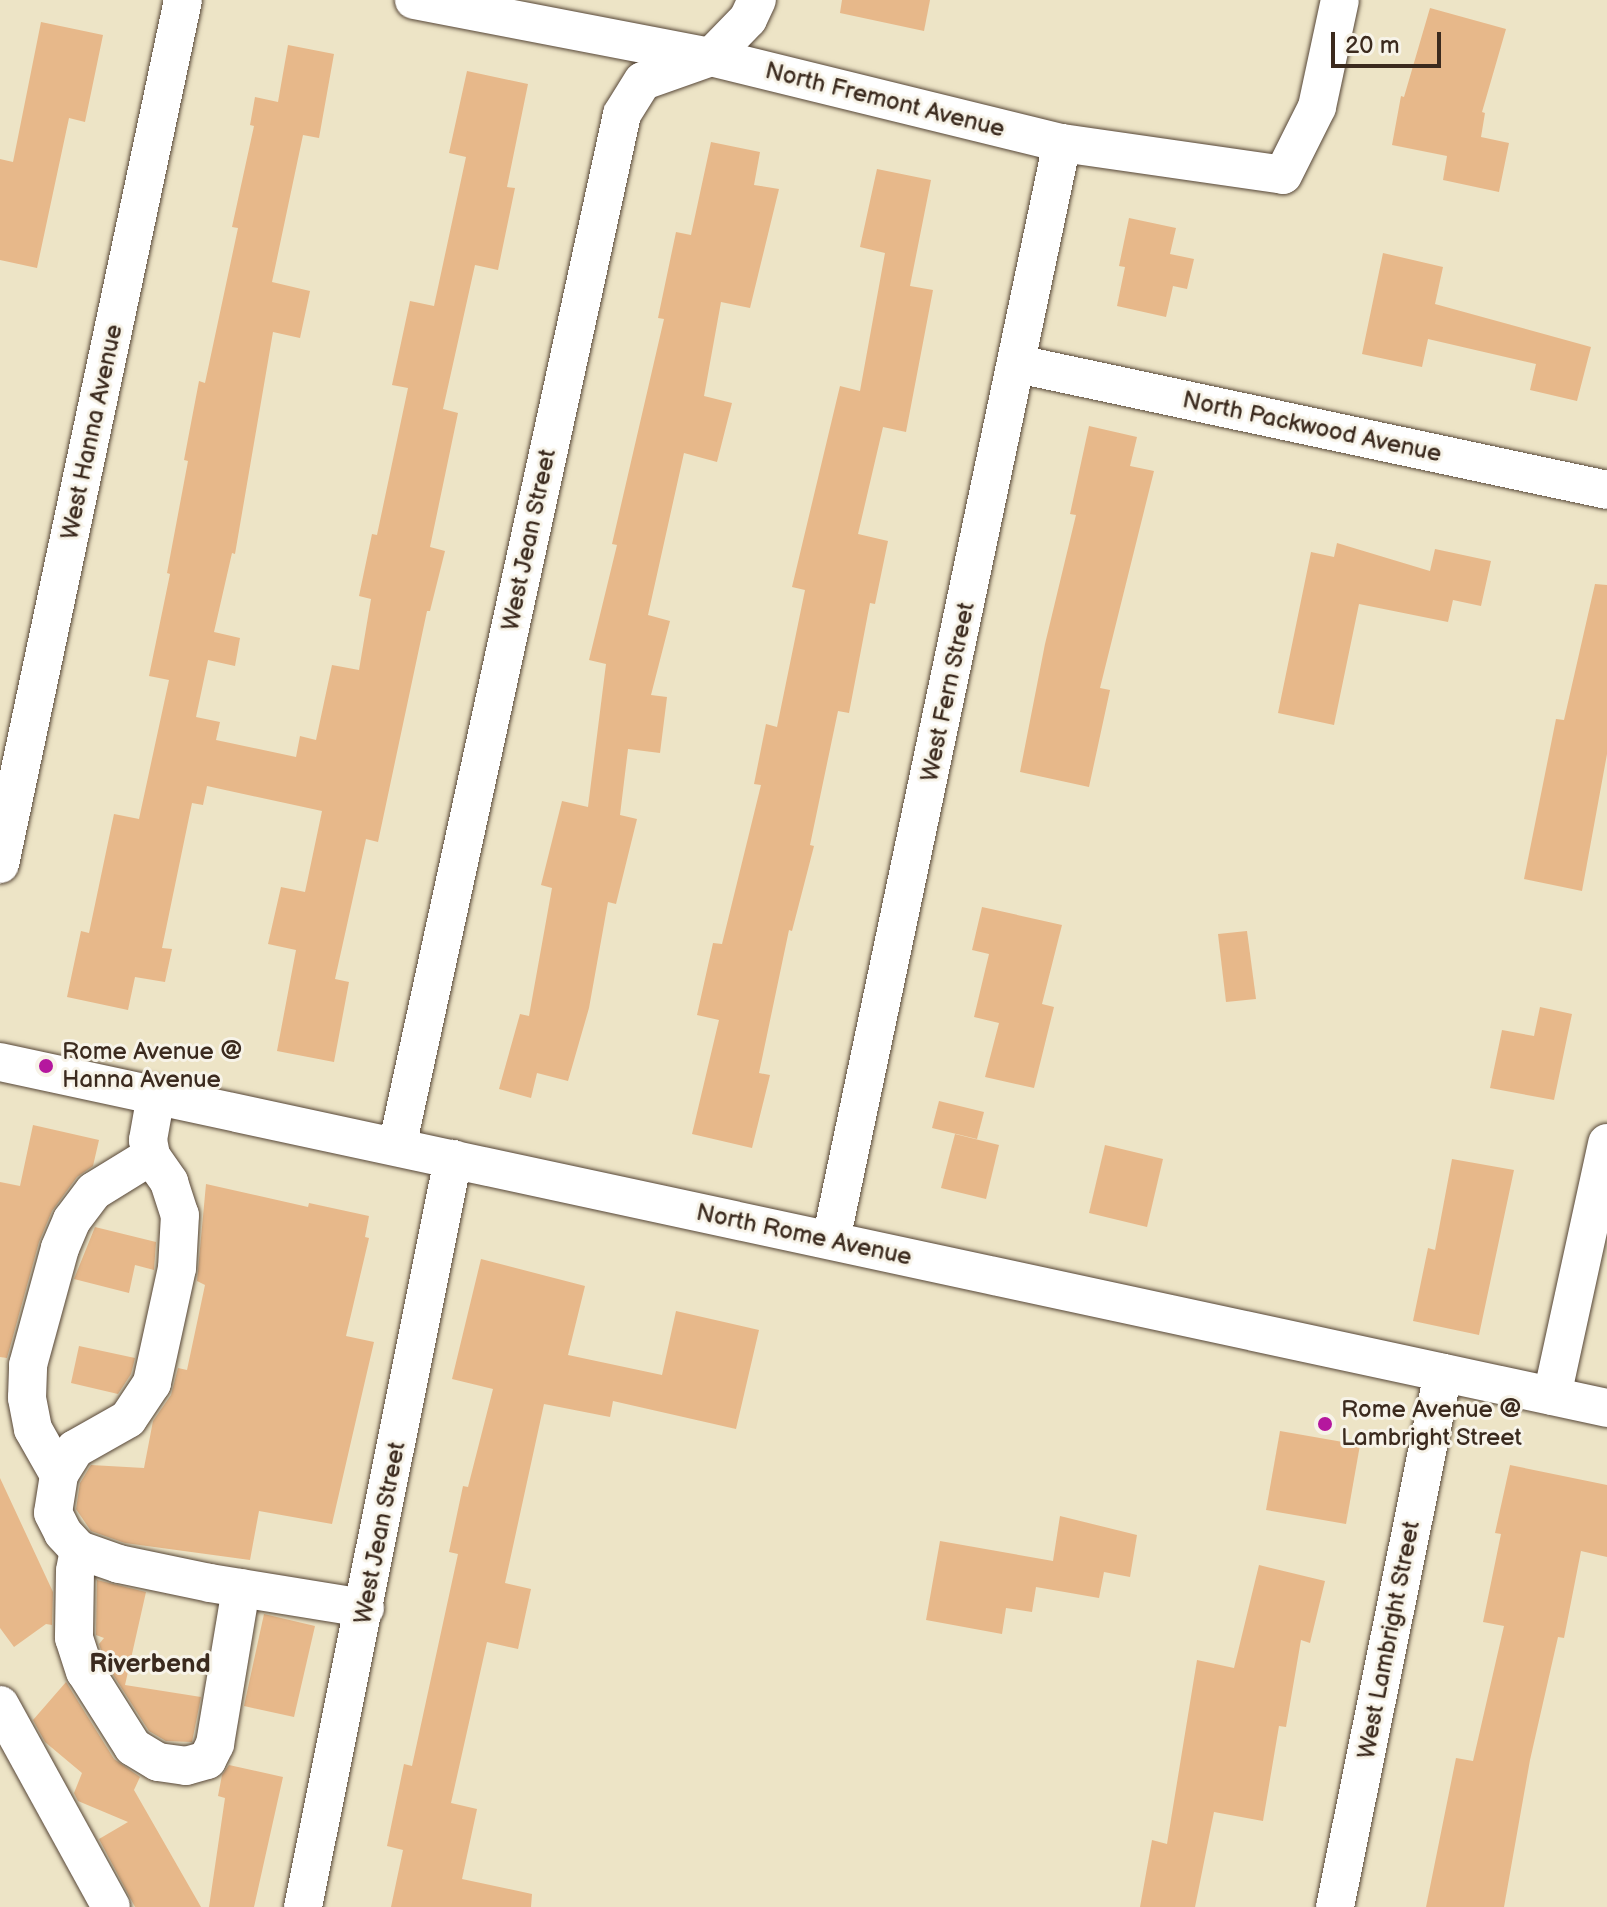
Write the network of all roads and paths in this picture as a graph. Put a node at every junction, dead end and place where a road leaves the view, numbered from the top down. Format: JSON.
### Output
{"nodes":[{"id":1,"x":183,"y":0,"type":"edge"},
{"id":2,"x":414,"y":0,"type":"edge"},
{"id":3,"x":757,"y":0,"type":"edge"},
{"id":4,"x":1340,"y":0,"type":"edge"},
{"id":5,"x":711,"y":57,"type":"junction"},
{"id":6,"x":1062,"y":143,"type":"junction"},
{"id":7,"x":1018,"y":364,"type":"junction"},
{"id":8,"x":1607,"y":490,"type":"edge"},
{"id":9,"x":0,"y":864,"type":"edge"},
{"id":10,"x":0,"y":1062,"type":"edge"},
{"id":11,"x":156,"y":1095,"type":"junction"},
{"id":12,"x":1607,"y":1143,"type":"edge"},
{"id":13,"x":397,"y":1147,"type":"junction"},
{"id":14,"x":151,"y":1156,"type":"junction"},
{"id":15,"x":453,"y":1159,"type":"junction"},
{"id":16,"x":831,"y":1240,"type":"junction"},
{"id":17,"x":1443,"y":1373,"type":"junction"},
{"id":18,"x":1552,"y":1396,"type":"junction"},
{"id":19,"x":1607,"y":1408,"type":"edge"},
{"id":20,"x":59,"y":1475,"type":"junction"},
{"id":21,"x":79,"y":1550,"type":"junction"},
{"id":22,"x":241,"y":1588,"type":"junction"},
{"id":23,"x":365,"y":1608,"type":"junction"},
{"id":24,"x":0,"y":1705,"type":"edge"},
{"id":25,"x":111,"y":1907,"type":"edge"},
{"id":26,"x":303,"y":1907,"type":"edge"},
{"id":27,"x":1335,"y":1907,"type":"edge"}],
"edges":[{"from":1,"to":9,"type":"street","name":"West Hanna Avenue"},
{"from":2,"to":5,"type":"street","name":"North Fremont Avenue"},
{"from":3,"to":5,"type":"street","name":"West Jean Street"},
{"from":4,"to":6,"type":"street","name":"North Fremont Avenue"},
{"from":5,"to":6,"type":"street","name":"North Fremont Avenue"},
{"from":5,"to":13,"type":"street","name":"West Jean Street"},
{"from":6,"to":7,"type":"street","name":"West Fern Street"},
{"from":7,"to":8,"type":"street","name":"North Packwood Avenue"},
{"from":7,"to":16,"type":"street","name":"West Fern Street"},
{"from":10,"to":11,"type":"street","name":"North Rome Avenue"},
{"from":11,"to":13,"type":"street","name":"North Rome Avenue"},
{"from":11,"to":14,"type":"street"},
{"from":12,"to":18,"type":"street"},
{"from":13,"to":15,"type":"street","name":"North Rome Avenue"},
{"from":14,"to":20,"type":"street"},
{"from":14,"to":20,"type":"street"},
{"from":15,"to":16,"type":"street","name":"North Rome Avenue"},
{"from":15,"to":23,"type":"street","name":"West Jean Street"},
{"from":16,"to":17,"type":"street","name":"North Rome Avenue"},
{"from":17,"to":18,"type":"street","name":"North Rome Avenue"},
{"from":17,"to":27,"type":"street","name":"West Lambright Street"},
{"from":18,"to":19,"type":"street","name":"North Rome Avenue"},
{"from":20,"to":21,"type":"street"},
{"from":21,"to":22,"type":"street"},
{"from":21,"to":22,"type":"street"},
{"from":22,"to":23,"type":"street"},
{"from":23,"to":26,"type":"street","name":"West Jean Street"},
{"from":24,"to":25,"type":"street"}]}
